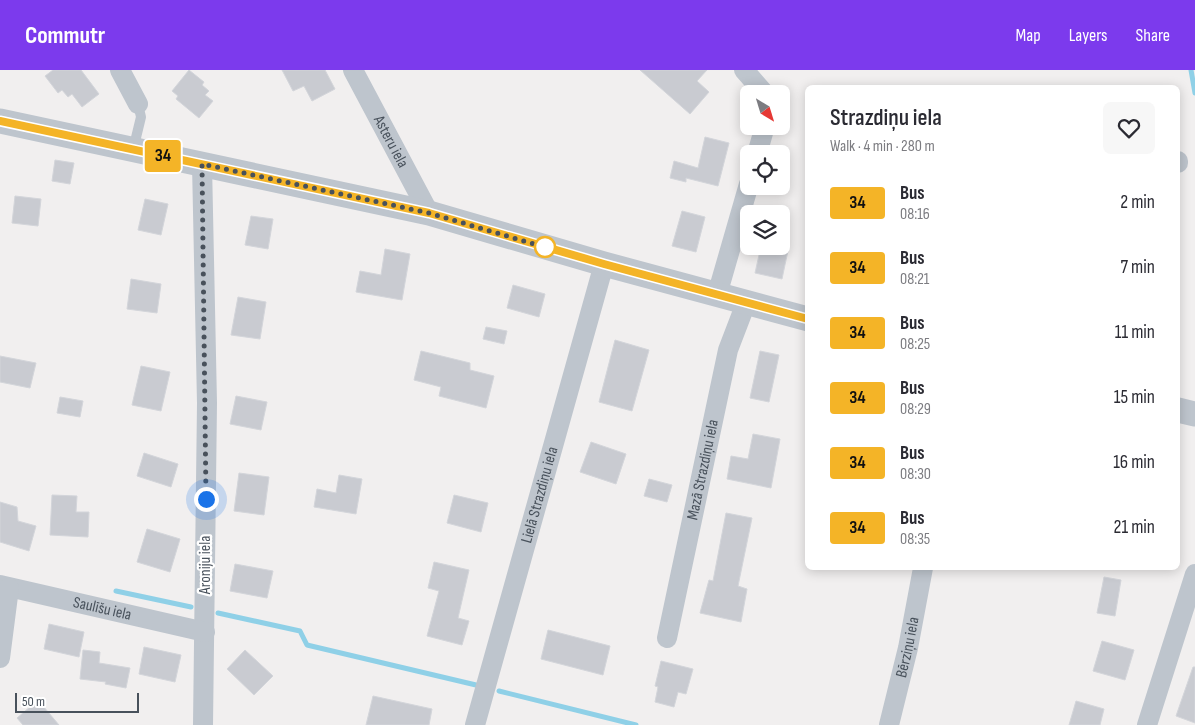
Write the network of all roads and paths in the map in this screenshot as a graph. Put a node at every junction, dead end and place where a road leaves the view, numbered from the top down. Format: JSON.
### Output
{"nodes":[{"id":1,"x":120,"y":70,"type":"edge"},
{"id":2,"x":353,"y":70,"type":"edge"},
{"id":3,"x":744,"y":70,"type":"edge"},
{"id":4,"x":757,"y":85,"type":"edge"},
{"id":5,"x":138,"y":104,"type":"joint"},
{"id":6,"x":0,"y":121,"type":"edge"},
{"id":7,"x":133,"y":150,"type":"junction"},
{"id":8,"x":202,"y":164,"type":"junction"},
{"id":9,"x":746,"y":195,"type":"edge"},
{"id":10,"x":429,"y":213,"type":"junction"},
{"id":11,"x":604,"y":264,"type":"junction"},
{"id":12,"x":717,"y":295,"type":"junction"},
{"id":13,"x":746,"y":303,"type":"junction"},
{"id":14,"x":805,"y":318,"type":"edge"},
{"id":15,"x":1180,"y":410,"type":"edge"},
{"id":16,"x":1195,"y":414,"type":"edge"},
{"id":17,"x":923,"y":570,"type":"edge"},
{"id":18,"x":1195,"y":574,"type":"edge"},
{"id":19,"x":5,"y":586,"type":"edge"},
{"id":20,"x":205,"y":632,"type":"junction"},
{"id":21,"x":667,"y":638,"type":"dead end"},
{"id":22,"x":0,"y":658,"type":"edge"},
{"id":23,"x":203,"y":725,"type":"edge"},
{"id":24,"x":475,"y":725,"type":"edge"},
{"id":25,"x":889,"y":725,"type":"edge"},
{"id":26,"x":1147,"y":725,"type":"edge"}],
"edges":[{"from":1,"to":5,"type":"street"},
{"from":2,"to":10,"type":"street","name":"Asteru iela"},
{"from":3,"to":4,"type":"street"},
{"from":5,"to":7,"type":"lane"},
{"from":6,"to":7,"type":"street"},
{"from":7,"to":8,"type":"street"},
{"from":8,"to":10,"type":"street"},
{"from":8,"to":20,"type":"street","name":"Aroniju iela"},
{"from":9,"to":12,"type":"street"},
{"from":10,"to":11,"type":"street"},
{"from":11,"to":12,"type":"street"},
{"from":11,"to":24,"type":"street","name":"Lielā Strazdiņu iela"},
{"from":12,"to":13,"type":"street"},
{"from":13,"to":14,"type":"street"},
{"from":13,"to":21,"type":"street","name":"Mazā Strazdiņu iela"},
{"from":15,"to":16,"type":"street"},
{"from":17,"to":25,"type":"street","name":"Bērziņu iela"},
{"from":18,"to":26,"type":"street"},
{"from":19,"to":20,"type":"street","name":"Saulīšu iela"},
{"from":19,"to":22,"type":"street"},
{"from":20,"to":23,"type":"street","name":"Aroniju iela"}]}
